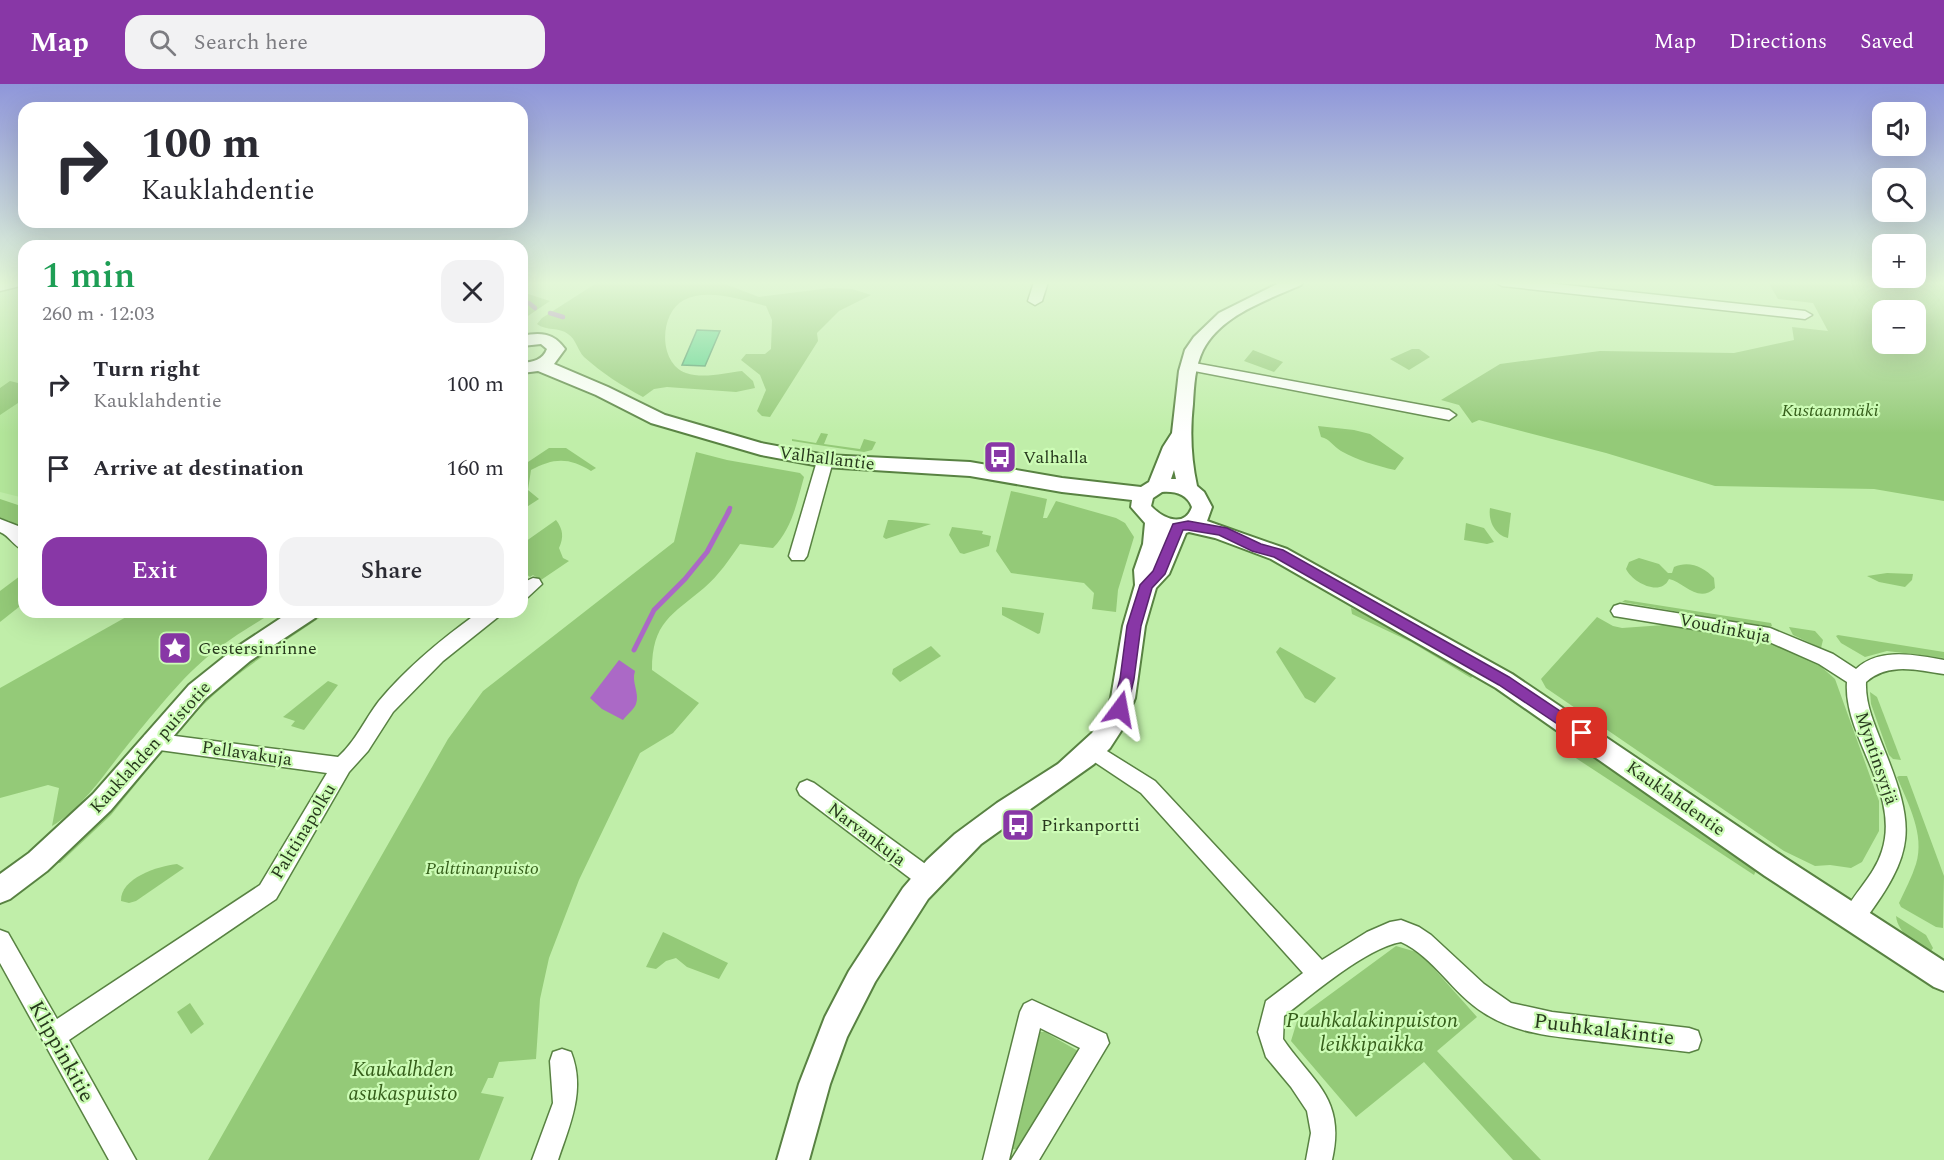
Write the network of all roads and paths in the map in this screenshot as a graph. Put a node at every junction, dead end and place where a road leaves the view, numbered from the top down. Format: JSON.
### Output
{"nodes":[{"id":1,"x":1209,"y":332,"type":"edge"},
{"id":2,"x":528,"y":340,"type":"edge"},
{"id":3,"x":556,"y":353,"type":"junction"},
{"id":4,"x":1189,"y":366,"type":"junction"},
{"id":5,"x":528,"y":367,"type":"edge"},
{"id":6,"x":528,"y":367,"type":"edge"},
{"id":7,"x":602,"y":391,"type":"junction"},
{"id":8,"x":1449,"y":415,"type":"dead end"},
{"id":9,"x":1181,"y":435,"type":"junction"},
{"id":10,"x":825,"y":460,"type":"junction"},
{"id":11,"x":1188,"y":490,"type":"junction"},
{"id":12,"x":1149,"y":502,"type":"junction"},
{"id":13,"x":1202,"y":507,"type":"junction"},
{"id":14,"x":0,"y":525,"type":"edge"},
{"id":15,"x":1183,"y":526,"type":"junction"},
{"id":16,"x":18,"y":537,"type":"edge"},
{"id":17,"x":1279,"y":554,"type":"junction"},
{"id":18,"x":798,"y":556,"type":"dead end"},
{"id":19,"x":1146,"y":585,"type":"junction"},
{"id":20,"x":1620,"y":610,"type":"dead end"},
{"id":21,"x":298,"y":618,"type":"edge"},
{"id":22,"x":484,"y":618,"type":"edge"},
{"id":23,"x":1944,"y":667,"type":"edge"},
{"id":24,"x":1857,"y":679,"type":"junction"},
{"id":25,"x":152,"y":741,"type":"junction"},
{"id":26,"x":1094,"y":751,"type":"junction"},
{"id":27,"x":342,"y":766,"type":"junction"},
{"id":28,"x":807,"y":789,"type":"dead end"},
{"id":29,"x":927,"y":878,"type":"junction"},
{"id":30,"x":0,"y":890,"type":"edge"},
{"id":31,"x":1853,"y":918,"type":"junction"},
{"id":32,"x":0,"y":941,"type":"edge"},
{"id":33,"x":1320,"y":975,"type":"junction"},
{"id":34,"x":1944,"y":977,"type":"edge"},
{"id":35,"x":53,"y":1036,"type":"junction"},
{"id":36,"x":1689,"y":1040,"type":"dead end"},
{"id":37,"x":562,"y":1061,"type":"dead end"},
{"id":38,"x":123,"y":1160,"type":"edge"},
{"id":39,"x":545,"y":1160,"type":"edge"},
{"id":40,"x":793,"y":1160,"type":"edge"},
{"id":41,"x":996,"y":1160,"type":"edge"},
{"id":42,"x":1024,"y":1160,"type":"edge"},
{"id":43,"x":1319,"y":1160,"type":"edge"}],
"edges":[{"from":1,"to":4,"type":"street"},
{"from":2,"to":3,"type":"street","name":"Valhallantie"},
{"from":3,"to":5,"type":"street"},
{"from":3,"to":7,"type":"street","name":"Valhallantie"},
{"from":4,"to":8,"type":"street"},
{"from":4,"to":9,"type":"street"},
{"from":6,"to":7,"type":"street","name":"Valhallantie"},
{"from":7,"to":10,"type":"street","name":"Valhallantie"},
{"from":9,"to":11,"type":"street"},
{"from":9,"to":12,"type":"street"},
{"from":10,"to":12,"type":"street","name":"Valhallantie"},
{"from":10,"to":18,"type":"street"},
{"from":11,"to":12,"type":"street"},
{"from":11,"to":13,"type":"street"},
{"from":12,"to":15,"type":"street","name":"Kauklahdentie"},
{"from":12,"to":19,"type":"street"},
{"from":13,"to":15,"type":"street"},
{"from":13,"to":17,"type":"street","name":"Kauklahdentie"},
{"from":14,"to":16,"type":"street"},
{"from":15,"to":17,"type":"street","name":"Kauklahdentie"},
{"from":15,"to":19,"type":"street"},
{"from":17,"to":31,"type":"street","name":"Kauklahdentie"},
{"from":19,"to":26,"type":"street"},
{"from":20,"to":24,"type":"street","name":"Voudinkuja"},
{"from":21,"to":25,"type":"street","name":"Kauklahden puistotie"},
{"from":22,"to":27,"type":"street","name":"Palttinapolku"},
{"from":23,"to":24,"type":"street"},
{"from":24,"to":31,"type":"street","name":"Myntinsyrjä"},
{"from":25,"to":27,"type":"street","name":"Pellavakuja"},
{"from":25,"to":30,"type":"street","name":"Kauklahden puistotie"},
{"from":26,"to":29,"type":"street"},
{"from":26,"to":33,"type":"street"},
{"from":27,"to":35,"type":"street","name":"Palttinapolku"},
{"from":28,"to":29,"type":"street","name":"Narvankuja"},
{"from":29,"to":40,"type":"street"},
{"from":31,"to":34,"type":"street","name":"Kauklahdentie"},
{"from":32,"to":35,"type":"street","name":"Klippinkitie"},
{"from":33,"to":36,"type":"street","name":"Puuhkalakintie"},
{"from":33,"to":43,"type":"street","name":"Puuhkalakintie"},
{"from":35,"to":38,"type":"street","name":"Klippinkitie"},
{"from":37,"to":39,"type":"street"},
{"from":41,"to":42,"type":"street"}]}
